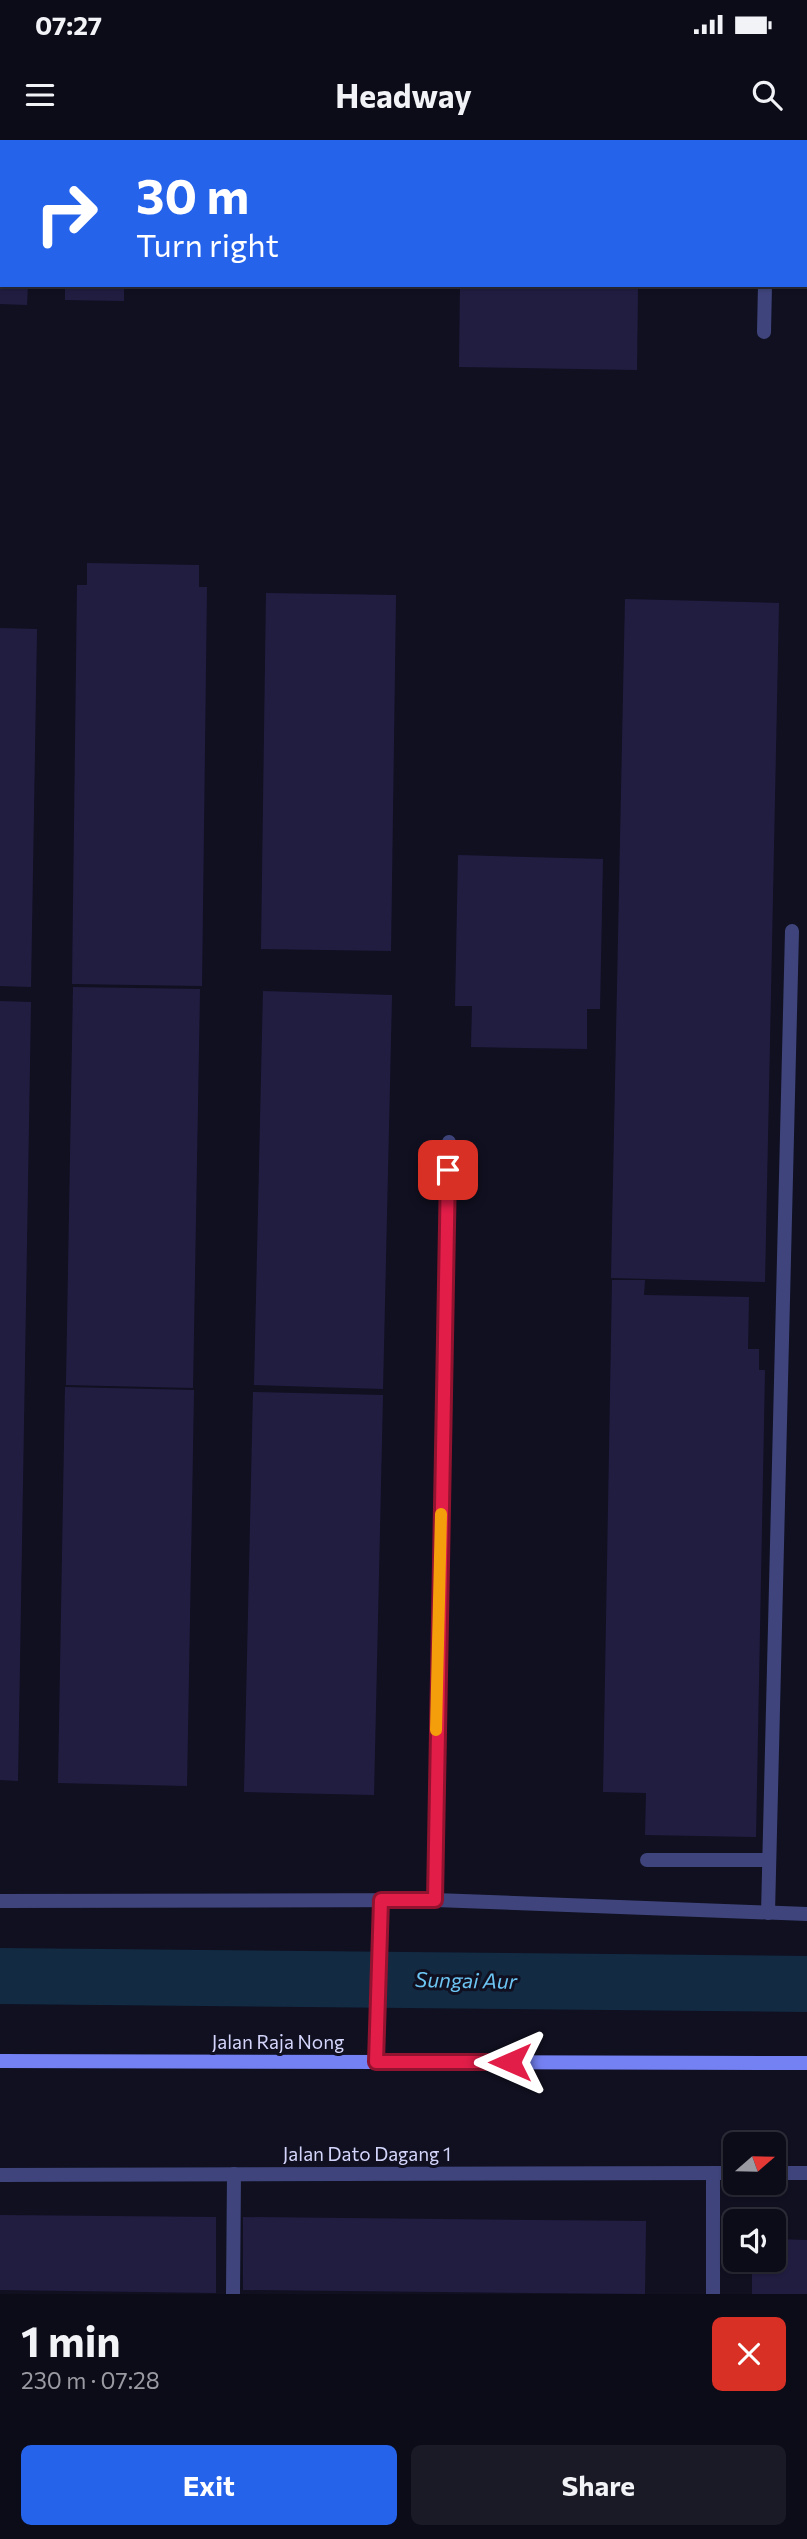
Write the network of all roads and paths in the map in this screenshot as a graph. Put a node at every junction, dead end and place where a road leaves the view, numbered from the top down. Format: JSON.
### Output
{"nodes":[{"id":1,"x":765,"y":287,"type":"edge"},
{"id":2,"x":764,"y":332,"type":"dead end"},
{"id":3,"x":792,"y":931,"type":"dead end"},
{"id":4,"x":449,"y":1142,"type":"dead end"},
{"id":5,"x":647,"y":1860,"type":"dead end"},
{"id":6,"x":769,"y":1860,"type":"junction"},
{"id":7,"x":0,"y":1900,"type":"edge"},
{"id":8,"x":381,"y":1900,"type":"junction"},
{"id":9,"x":435,"y":1900,"type":"junction"},
{"id":10,"x":768,"y":1913,"type":"junction"},
{"id":11,"x":807,"y":1914,"type":"edge"},
{"id":12,"x":0,"y":2061,"type":"edge"},
{"id":13,"x":376,"y":2062,"type":"junction"},
{"id":14,"x":807,"y":2063,"type":"edge"},
{"id":15,"x":713,"y":2173,"type":"junction"},
{"id":16,"x":723,"y":2173,"type":"edge"},
{"id":17,"x":786,"y":2173,"type":"edge"},
{"id":18,"x":807,"y":2173,"type":"edge"},
{"id":19,"x":234,"y":2174,"type":"junction"},
{"id":20,"x":0,"y":2175,"type":"edge"},
{"id":21,"x":233,"y":2294,"type":"edge"},
{"id":22,"x":713,"y":2294,"type":"edge"}],
"edges":[{"from":1,"to":2,"type":"street"},
{"from":3,"to":6,"type":"street"},
{"from":4,"to":9,"type":"street"},
{"from":5,"to":6,"type":"street"},
{"from":6,"to":10,"type":"street"},
{"from":7,"to":8,"type":"street"},
{"from":8,"to":9,"type":"street"},
{"from":8,"to":13,"type":"street"},
{"from":9,"to":10,"type":"street"},
{"from":10,"to":11,"type":"street"},
{"from":12,"to":13,"type":"main road","name":"Jalan Raja Nong"},
{"from":13,"to":14,"type":"main road","name":"Jalan Raja Nong"},
{"from":15,"to":16,"type":"street","name":"Jalan Dato Dagang 1"},
{"from":15,"to":19,"type":"street","name":"Jalan Dato Dagang 1"},
{"from":15,"to":22,"type":"street"},
{"from":17,"to":18,"type":"street"},
{"from":19,"to":20,"type":"street","name":"Jalan Dato Dagang 1"},
{"from":19,"to":21,"type":"street"}]}
